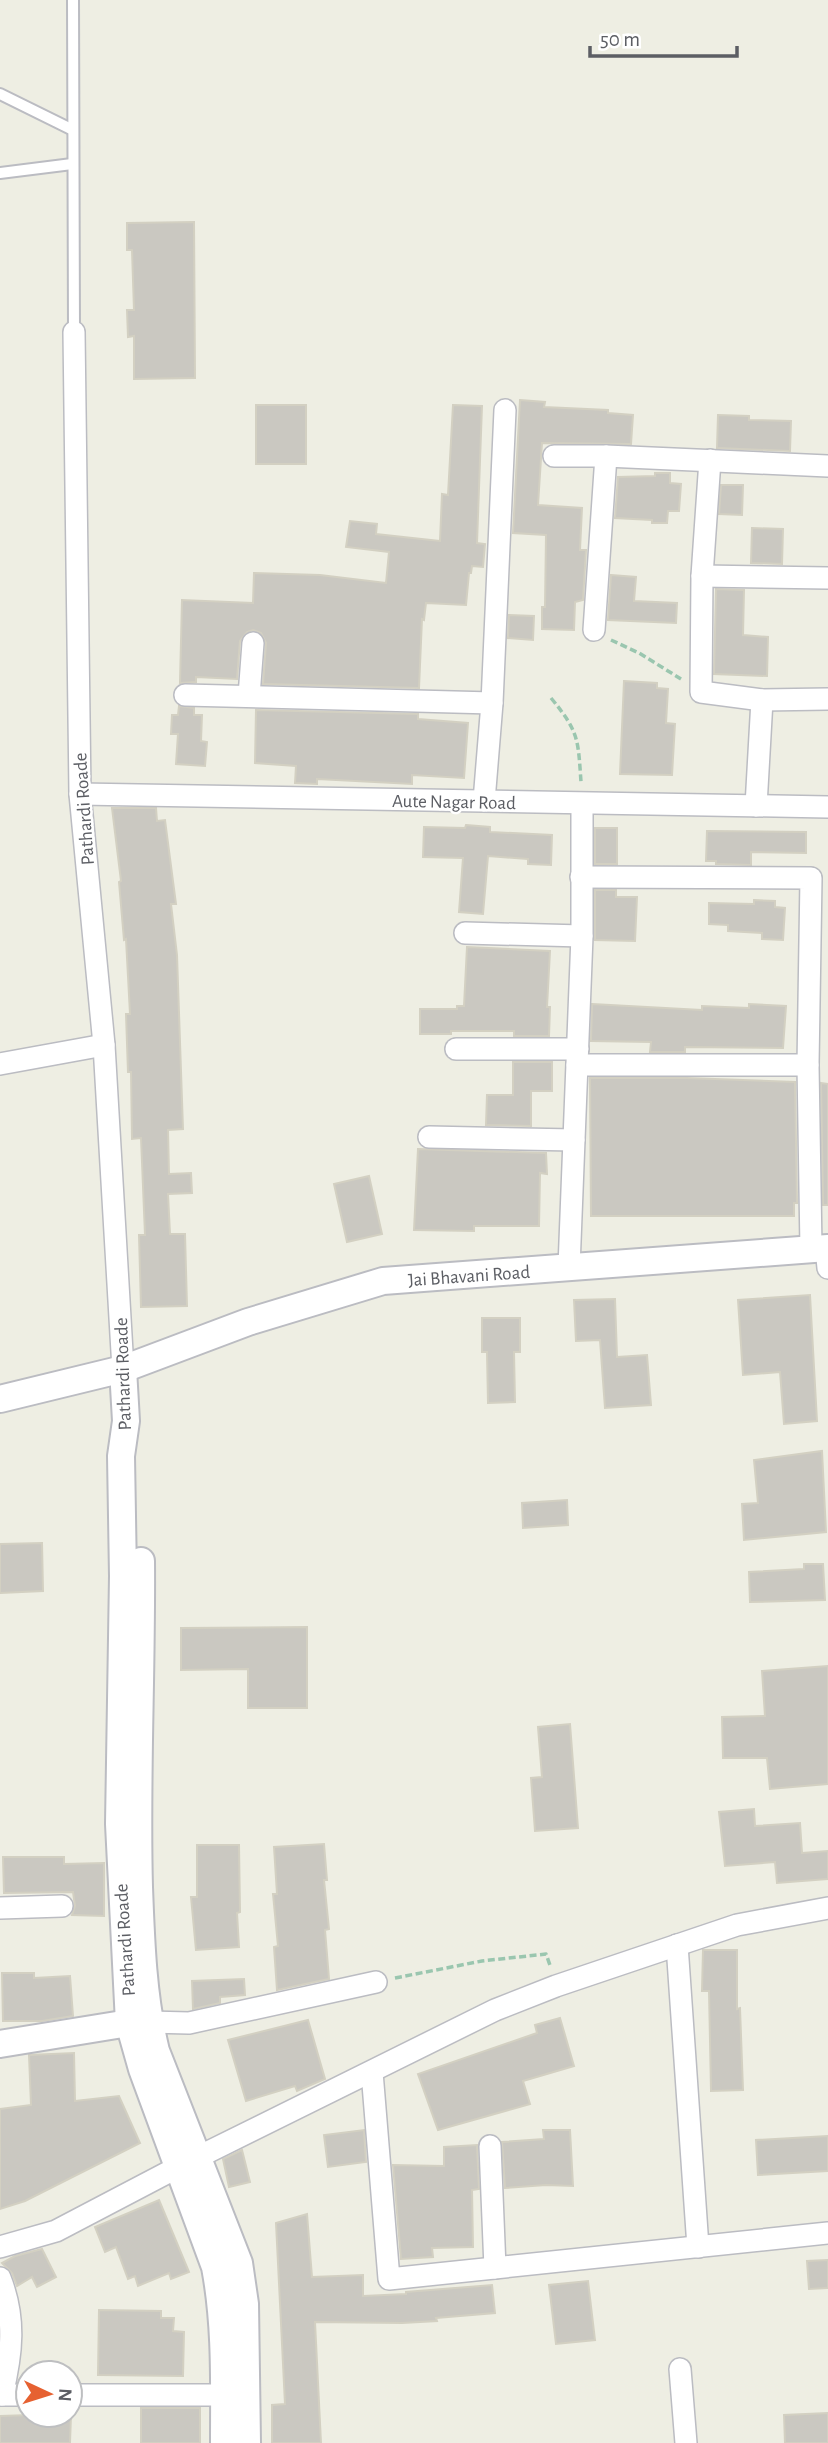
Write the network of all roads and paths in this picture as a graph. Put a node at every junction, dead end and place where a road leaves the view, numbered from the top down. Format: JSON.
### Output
{"nodes":[{"id":1,"x":73,"y":0,"type":"edge"},
{"id":2,"x":0,"y":94,"type":"edge"},
{"id":3,"x":72,"y":131,"type":"junction"},
{"id":4,"x":72,"y":164,"type":"junction"},
{"id":5,"x":0,"y":173,"type":"edge"},
{"id":6,"x":74,"y":332,"type":"joint"},
{"id":7,"x":505,"y":410,"type":"dead end"},
{"id":8,"x":554,"y":456,"type":"dead end"},
{"id":9,"x":606,"y":456,"type":"junction"},
{"id":10,"x":710,"y":460,"type":"junction"},
{"id":11,"x":828,"y":466,"type":"edge"},
{"id":12,"x":702,"y":576,"type":"junction"},
{"id":13,"x":828,"y":578,"type":"edge"},
{"id":14,"x":594,"y":630,"type":"joint"},
{"id":15,"x":253,"y":643,"type":"dead end"},
{"id":16,"x":701,"y":692,"type":"junction"},
{"id":17,"x":185,"y":695,"type":"dead end"},
{"id":18,"x":249,"y":696,"type":"junction"},
{"id":19,"x":551,"y":698,"type":"dead end"},
{"id":20,"x":828,"y":699,"type":"edge"},
{"id":21,"x":762,"y":700,"type":"junction"},
{"id":22,"x":492,"y":703,"type":"junction"},
{"id":23,"x":80,"y":794,"type":"junction"},
{"id":24,"x":484,"y":801,"type":"junction"},
{"id":25,"x":582,"y":804,"type":"junction"},
{"id":26,"x":756,"y":806,"type":"junction"},
{"id":27,"x":828,"y":807,"type":"edge"},
{"id":28,"x":581,"y":877,"type":"junction"},
{"id":29,"x":466,"y":933,"type":"dead end"},
{"id":30,"x":582,"y":936,"type":"junction"},
{"id":31,"x":104,"y":1045,"type":"junction"},
{"id":32,"x":456,"y":1049,"type":"dead end"},
{"id":33,"x":578,"y":1057,"type":"junction"},
{"id":34,"x":0,"y":1064,"type":"edge"},
{"id":35,"x":808,"y":1065,"type":"junction"},
{"id":36,"x":429,"y":1137,"type":"dead end"},
{"id":37,"x":574,"y":1140,"type":"junction"},
{"id":38,"x":823,"y":1253,"type":"edge"},
{"id":39,"x":569,"y":1267,"type":"junction"},
{"id":40,"x":124,"y":1369,"type":"junction"},
{"id":41,"x":0,"y":1399,"type":"edge"},
{"id":42,"x":62,"y":1906,"type":"dead end"},
{"id":43,"x":0,"y":1908,"type":"edge"},
{"id":44,"x":828,"y":1908,"type":"edge"},
{"id":45,"x":677,"y":1945,"type":"junction"},
{"id":46,"x":376,"y":1982,"type":"joint"},
{"id":47,"x":556,"y":1986,"type":"junction"},
{"id":48,"x":139,"y":2022,"type":"junction"},
{"id":49,"x":0,"y":2045,"type":"edge"},
{"id":50,"x":372,"y":2072,"type":"junction"},
{"id":51,"x":490,"y":2146,"type":"dead end"},
{"id":52,"x":189,"y":2162,"type":"junction"},
{"id":53,"x":828,"y":2233,"type":"edge"},
{"id":54,"x":0,"y":2247,"type":"edge"},
{"id":55,"x":698,"y":2247,"type":"junction"},
{"id":56,"x":495,"y":2268,"type":"junction"},
{"id":57,"x":0,"y":2278,"type":"edge"},
{"id":58,"x":680,"y":2369,"type":"dead end"},
{"id":59,"x":1,"y":2395,"type":"edge"},
{"id":60,"x":84,"y":2395,"type":"edge"},
{"id":61,"x":224,"y":2395,"type":"junction"},
{"id":62,"x":224,"y":2443,"type":"edge"},
{"id":63,"x":247,"y":2443,"type":"edge"},
{"id":64,"x":686,"y":2443,"type":"edge"}],
"edges":[{"from":1,"to":3,"type":"lane"},
{"from":2,"to":3,"type":"lane"},
{"from":3,"to":4,"type":"lane"},
{"from":4,"to":5,"type":"lane"},
{"from":4,"to":6,"type":"lane"},
{"from":6,"to":23,"type":"street","name":"Pathardi Roade"},
{"from":7,"to":22,"type":"street"},
{"from":8,"to":9,"type":"street"},
{"from":9,"to":10,"type":"street"},
{"from":9,"to":14,"type":"street"},
{"from":10,"to":11,"type":"street"},
{"from":10,"to":12,"type":"street"},
{"from":12,"to":13,"type":"street"},
{"from":12,"to":16,"type":"street"},
{"from":14,"to":16,"type":"path"},
{"from":15,"to":18,"type":"street"},
{"from":16,"to":21,"type":"street"},
{"from":17,"to":18,"type":"street"},
{"from":18,"to":22,"type":"street"},
{"from":19,"to":25,"type":"path"},
{"from":20,"to":21,"type":"street"},
{"from":21,"to":26,"type":"street"},
{"from":22,"to":24,"type":"street"},
{"from":23,"to":24,"type":"street","name":"Aute Nagar Road"},
{"from":23,"to":31,"type":"street","name":"Pathardi Roade"},
{"from":24,"to":25,"type":"street","name":"Aute Nagar Road"},
{"from":25,"to":26,"type":"street","name":"Aute Nagar Road"},
{"from":25,"to":28,"type":"street"},
{"from":26,"to":27,"type":"street","name":"Aute Nagar Road"},
{"from":28,"to":30,"type":"street"},
{"from":28,"to":35,"type":"street"},
{"from":29,"to":30,"type":"street"},
{"from":30,"to":33,"type":"street"},
{"from":31,"to":34,"type":"street"},
{"from":31,"to":40,"type":"street","name":"Pathardi Roade"},
{"from":32,"to":33,"type":"street"},
{"from":33,"to":35,"type":"street"},
{"from":33,"to":37,"type":"street"},
{"from":35,"to":38,"type":"street"},
{"from":36,"to":37,"type":"street"},
{"from":37,"to":39,"type":"street"},
{"from":38,"to":39,"type":"street","name":"Jai Bhavani Road"},
{"from":39,"to":40,"type":"street","name":"Jai Bhavani Road"},
{"from":40,"to":41,"type":"street","name":"Jai Bhavani Road"},
{"from":40,"to":48,"type":"street","name":"Pathardi Roade"},
{"from":42,"to":43,"type":"street"},
{"from":44,"to":45,"type":"street"},
{"from":45,"to":47,"type":"street"},
{"from":45,"to":55,"type":"street"},
{"from":46,"to":47,"type":"path"},
{"from":46,"to":48,"type":"street"},
{"from":47,"to":50,"type":"street"},
{"from":48,"to":49,"type":"street"},
{"from":48,"to":52,"type":"street","name":"Pathardi Roade"},
{"from":50,"to":52,"type":"street"},
{"from":50,"to":56,"type":"street"},
{"from":51,"to":56,"type":"street"},
{"from":52,"to":54,"type":"street"},
{"from":52,"to":61,"type":"street","name":"Pathardi Roade"},
{"from":52,"to":63,"type":"street"},
{"from":53,"to":55,"type":"street"},
{"from":55,"to":56,"type":"street"},
{"from":57,"to":59,"type":"street"},
{"from":58,"to":64,"type":"street"},
{"from":60,"to":61,"type":"street"},
{"from":61,"to":62,"type":"street","name":"Pathardi Roade"}]}
